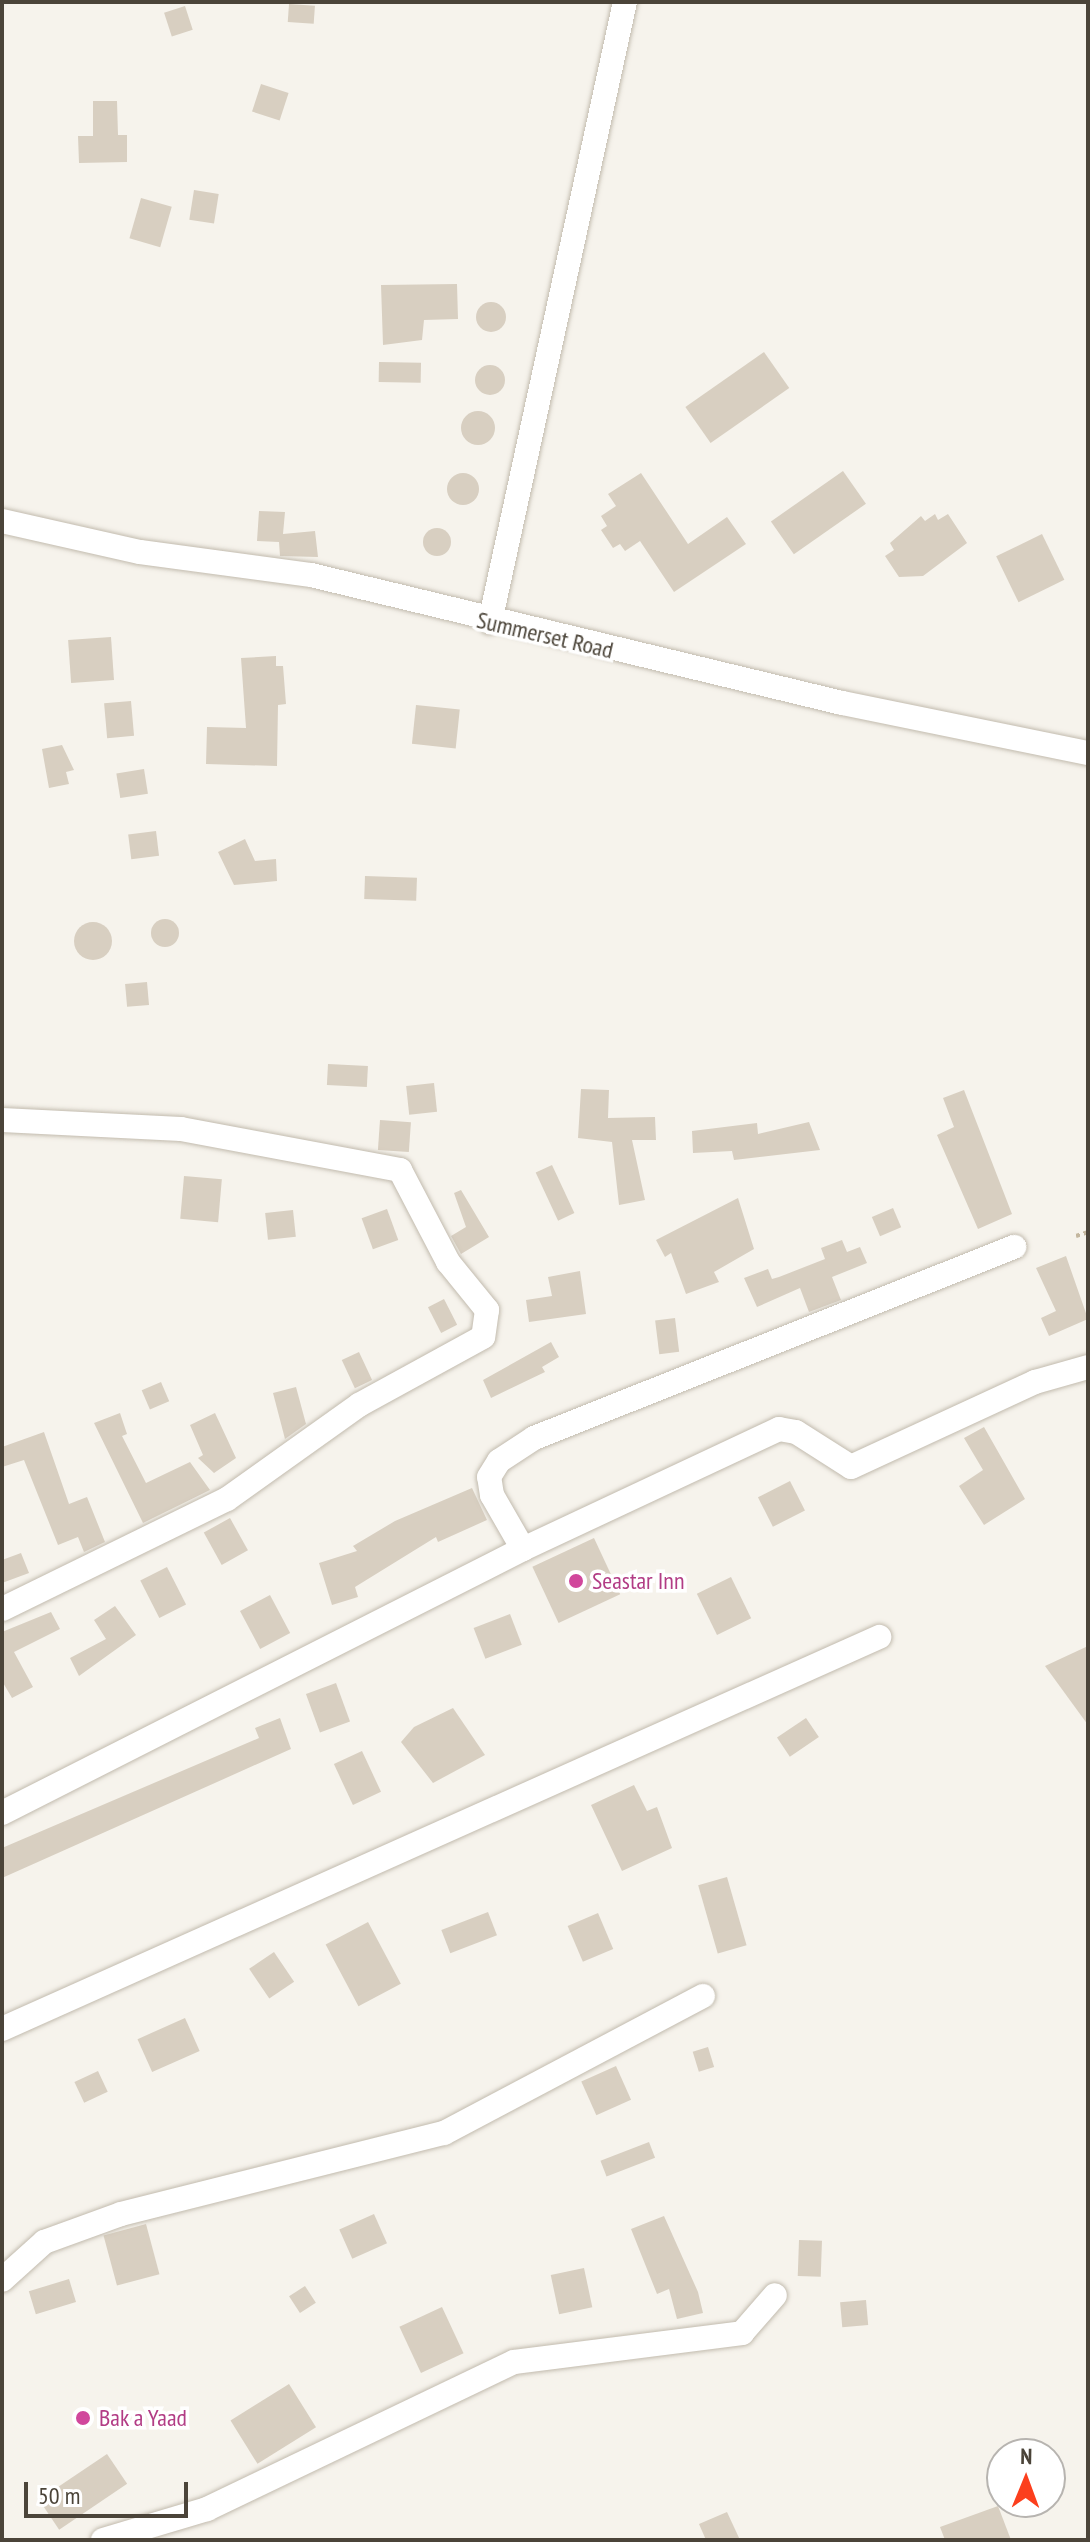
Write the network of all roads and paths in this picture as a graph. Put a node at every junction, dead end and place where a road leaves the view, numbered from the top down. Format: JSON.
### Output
{"nodes":[{"id":1,"x":625,"y":2,"type":"edge"},
{"id":2,"x":2,"y":521,"type":"edge"},
{"id":3,"x":490,"y":622,"type":"junction"},
{"id":4,"x":1088,"y":753,"type":"edge"},
{"id":5,"x":2,"y":1120,"type":"edge"},
{"id":6,"x":1088,"y":1232,"type":"edge"},
{"id":7,"x":1076,"y":1236,"type":"dead end"},
{"id":8,"x":1014,"y":1247,"type":"dead end"},
{"id":9,"x":1088,"y":1367,"type":"edge"},
{"id":10,"x":523,"y":1549,"type":"junction"},
{"id":11,"x":2,"y":1609,"type":"edge"},
{"id":12,"x":879,"y":1637,"type":"dead end"},
{"id":13,"x":2,"y":1813,"type":"edge"},
{"id":14,"x":703,"y":1996,"type":"dead end"},
{"id":15,"x":2,"y":2029,"type":"edge"},
{"id":16,"x":2,"y":2280,"type":"edge"},
{"id":17,"x":775,"y":2295,"type":"dead end"},
{"id":18,"x":103,"y":2540,"type":"edge"}],
"edges":[{"from":1,"to":3,"type":"street"},
{"from":2,"to":3,"type":"street","name":"Summerset Road"},
{"from":3,"to":4,"type":"street","name":"Summerset Road"},
{"from":5,"to":11,"type":"street"},
{"from":6,"to":7,"type":"path"},
{"from":8,"to":10,"type":"street"},
{"from":9,"to":10,"type":"street"},
{"from":10,"to":13,"type":"street"},
{"from":12,"to":15,"type":"street"},
{"from":14,"to":16,"type":"street"},
{"from":17,"to":18,"type":"street"}]}
